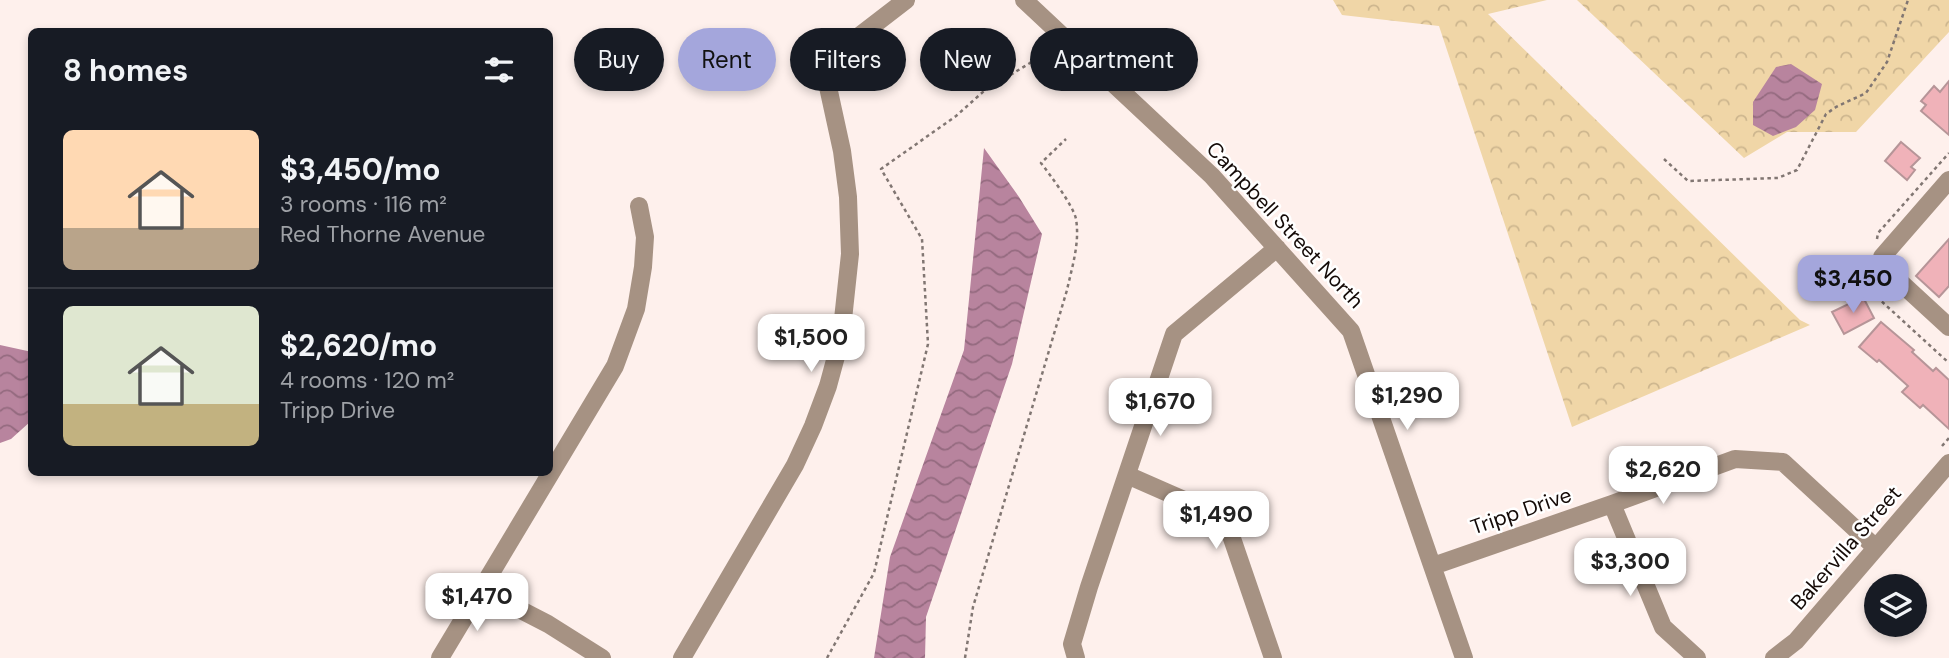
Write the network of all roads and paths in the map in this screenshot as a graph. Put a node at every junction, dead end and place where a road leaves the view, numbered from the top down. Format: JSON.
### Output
{"nodes":[{"id":1,"x":906,"y":0,"type":"edge"},
{"id":2,"x":1024,"y":0,"type":"edge"},
{"id":3,"x":1908,"y":0,"type":"edge"},
{"id":4,"x":1054,"y":28,"type":"edge"},
{"id":5,"x":1030,"y":63,"type":"edge"},
{"id":6,"x":1122,"y":91,"type":"edge"},
{"id":7,"x":1066,"y":139,"type":"dead end"},
{"id":8,"x":1664,"y":159,"type":"dead end"},
{"id":9,"x":1949,"y":180,"type":"edge"},
{"id":10,"x":639,"y":206,"type":"dead end"},
{"id":11,"x":1277,"y":248,"type":"junction"},
{"id":12,"x":1949,"y":327,"type":"edge"},
{"id":13,"x":1949,"y":438,"type":"edge"},
{"id":14,"x":1945,"y":455,"type":"edge"},
{"id":15,"x":553,"y":468,"type":"edge"},
{"id":16,"x":1127,"y":475,"type":"junction"},
{"id":17,"x":548,"y":476,"type":"edge"},
{"id":18,"x":1612,"y":504,"type":"junction"},
{"id":19,"x":1876,"y":548,"type":"junction"},
{"id":20,"x":1433,"y":566,"type":"junction"},
{"id":21,"x":480,"y":589,"type":"junction"},
{"id":22,"x":440,"y":658,"type":"edge"},
{"id":23,"x":602,"y":658,"type":"edge"},
{"id":24,"x":682,"y":658,"type":"edge"},
{"id":25,"x":827,"y":658,"type":"edge"},
{"id":26,"x":965,"y":658,"type":"edge"},
{"id":27,"x":1076,"y":658,"type":"edge"},
{"id":28,"x":1273,"y":658,"type":"edge"},
{"id":29,"x":1464,"y":658,"type":"edge"},
{"id":30,"x":1697,"y":658,"type":"edge"},
{"id":31,"x":1773,"y":658,"type":"edge"}],
"edges":[{"from":1,"to":24,"type":"street"},
{"from":2,"to":4,"type":"street","name":"Campbell Street North"},
{"from":3,"to":8,"type":"path"},
{"from":5,"to":25,"type":"path"},
{"from":6,"to":11,"type":"street","name":"Campbell Street North"},
{"from":7,"to":26,"type":"path"},
{"from":9,"to":12,"type":"street"},
{"from":10,"to":15,"type":"street"},
{"from":11,"to":16,"type":"street"},
{"from":11,"to":20,"type":"street","name":"Campbell Street North"},
{"from":13,"to":14,"type":"path"},
{"from":14,"to":19,"type":"street","name":"Bakervilla Street"},
{"from":16,"to":27,"type":"street"},
{"from":16,"to":28,"type":"street"},
{"from":17,"to":21,"type":"street"},
{"from":18,"to":19,"type":"street","name":"Tripp Drive"},
{"from":18,"to":20,"type":"street","name":"Tripp Drive"},
{"from":18,"to":30,"type":"street"},
{"from":19,"to":31,"type":"street","name":"Bakervilla Street"},
{"from":20,"to":29,"type":"street","name":"Campbell Street North"},
{"from":21,"to":22,"type":"street"},
{"from":21,"to":23,"type":"street"}]}
